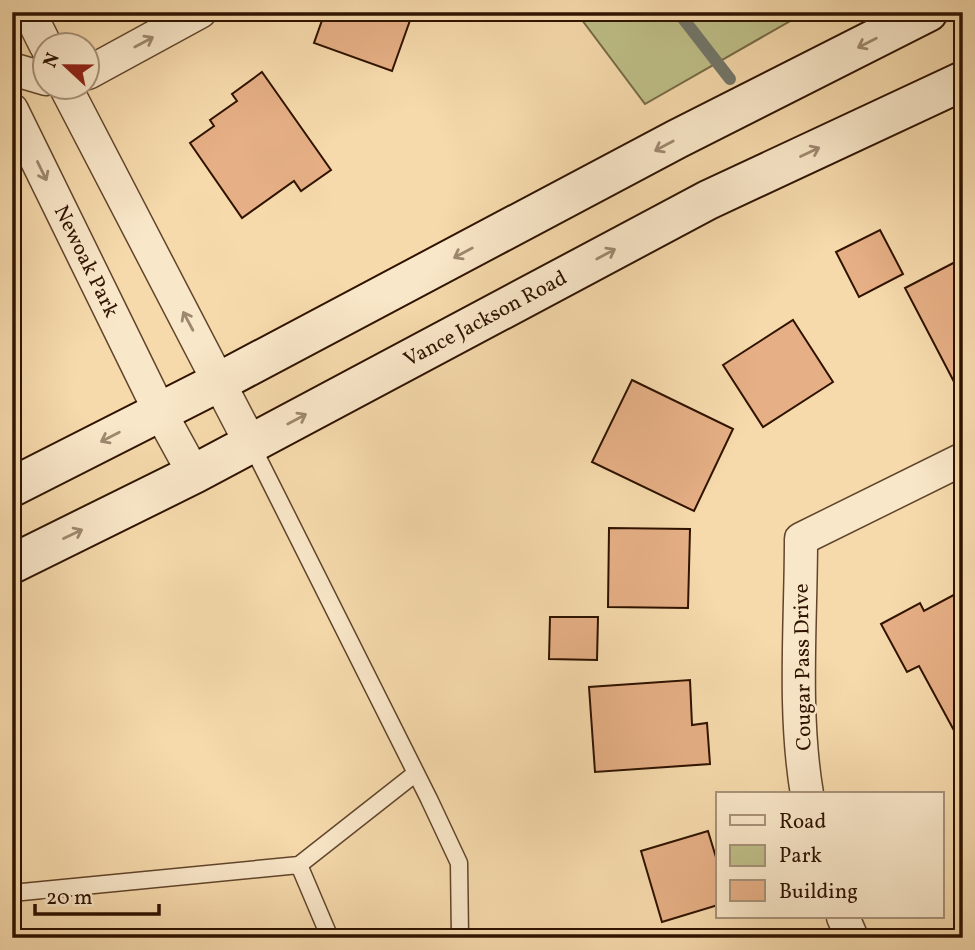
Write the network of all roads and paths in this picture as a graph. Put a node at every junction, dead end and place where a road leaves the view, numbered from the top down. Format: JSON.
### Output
{"nodes":[{"id":1,"x":29,"y":12,"type":"edge"},
{"id":2,"x":200,"y":12,"type":"edge"},
{"id":3,"x":928,"y":12,"type":"edge"},
{"id":4,"x":39,"y":32,"type":"edge"},
{"id":5,"x":102,"y":65,"type":"edge"},
{"id":6,"x":12,"y":69,"type":"edge"},
{"id":7,"x":32,"y":75,"type":"edge"},
{"id":8,"x":963,"y":81,"type":"edge"},
{"id":9,"x":73,"y":102,"type":"edge"},
{"id":10,"x":12,"y":110,"type":"edge"},
{"id":11,"x":219,"y":382,"type":"junction"},
{"id":12,"x":160,"y":412,"type":"junction"},
{"id":13,"x":251,"y":444,"type":"junction"},
{"id":14,"x":963,"y":459,"type":"edge"},
{"id":15,"x":194,"y":474,"type":"junction"},
{"id":16,"x":12,"y":487,"type":"edge"},
{"id":17,"x":12,"y":564,"type":"edge"},
{"id":18,"x":416,"y":773,"type":"junction"},
{"id":19,"x":807,"y":792,"type":"edge"},
{"id":20,"x":299,"y":865,"type":"junction"},
{"id":21,"x":12,"y":892,"type":"edge"},
{"id":22,"x":843,"y":918,"type":"edge"},
{"id":23,"x":330,"y":938,"type":"edge"},
{"id":24,"x":460,"y":938,"type":"edge"},
{"id":25,"x":852,"y":938,"type":"edge"}],
"edges":[{"from":1,"to":4,"type":"street"},
{"from":5,"to":2,"type":"street","one_way":true},
{"from":3,"to":11,"type":"main road","one_way":true},
{"from":6,"to":7,"type":"street"},
{"from":13,"to":8,"type":"main road","name":"Vance Jackson Road","one_way":true},
{"from":11,"to":9,"type":"street","one_way":true},
{"from":10,"to":12,"type":"street","name":"Newoak Park","one_way":true},
{"from":11,"to":12,"type":"main road"},
{"from":11,"to":13,"type":"street"},
{"from":12,"to":15,"type":"street","name":"Newoak Park"},
{"from":12,"to":16,"type":"main road","one_way":true},
{"from":13,"to":15,"type":"main road","name":"Vance Jackson Road"},
{"from":13,"to":18,"type":"lane"},
{"from":14,"to":19,"type":"street","name":"Cougar Pass Drive"},
{"from":17,"to":15,"type":"main road","name":"Vance Jackson Road","one_way":true},
{"from":18,"to":20,"type":"lane"},
{"from":18,"to":24,"type":"lane"},
{"from":20,"to":21,"type":"lane"},
{"from":20,"to":23,"type":"lane"},
{"from":22,"to":25,"type":"street"}]}
